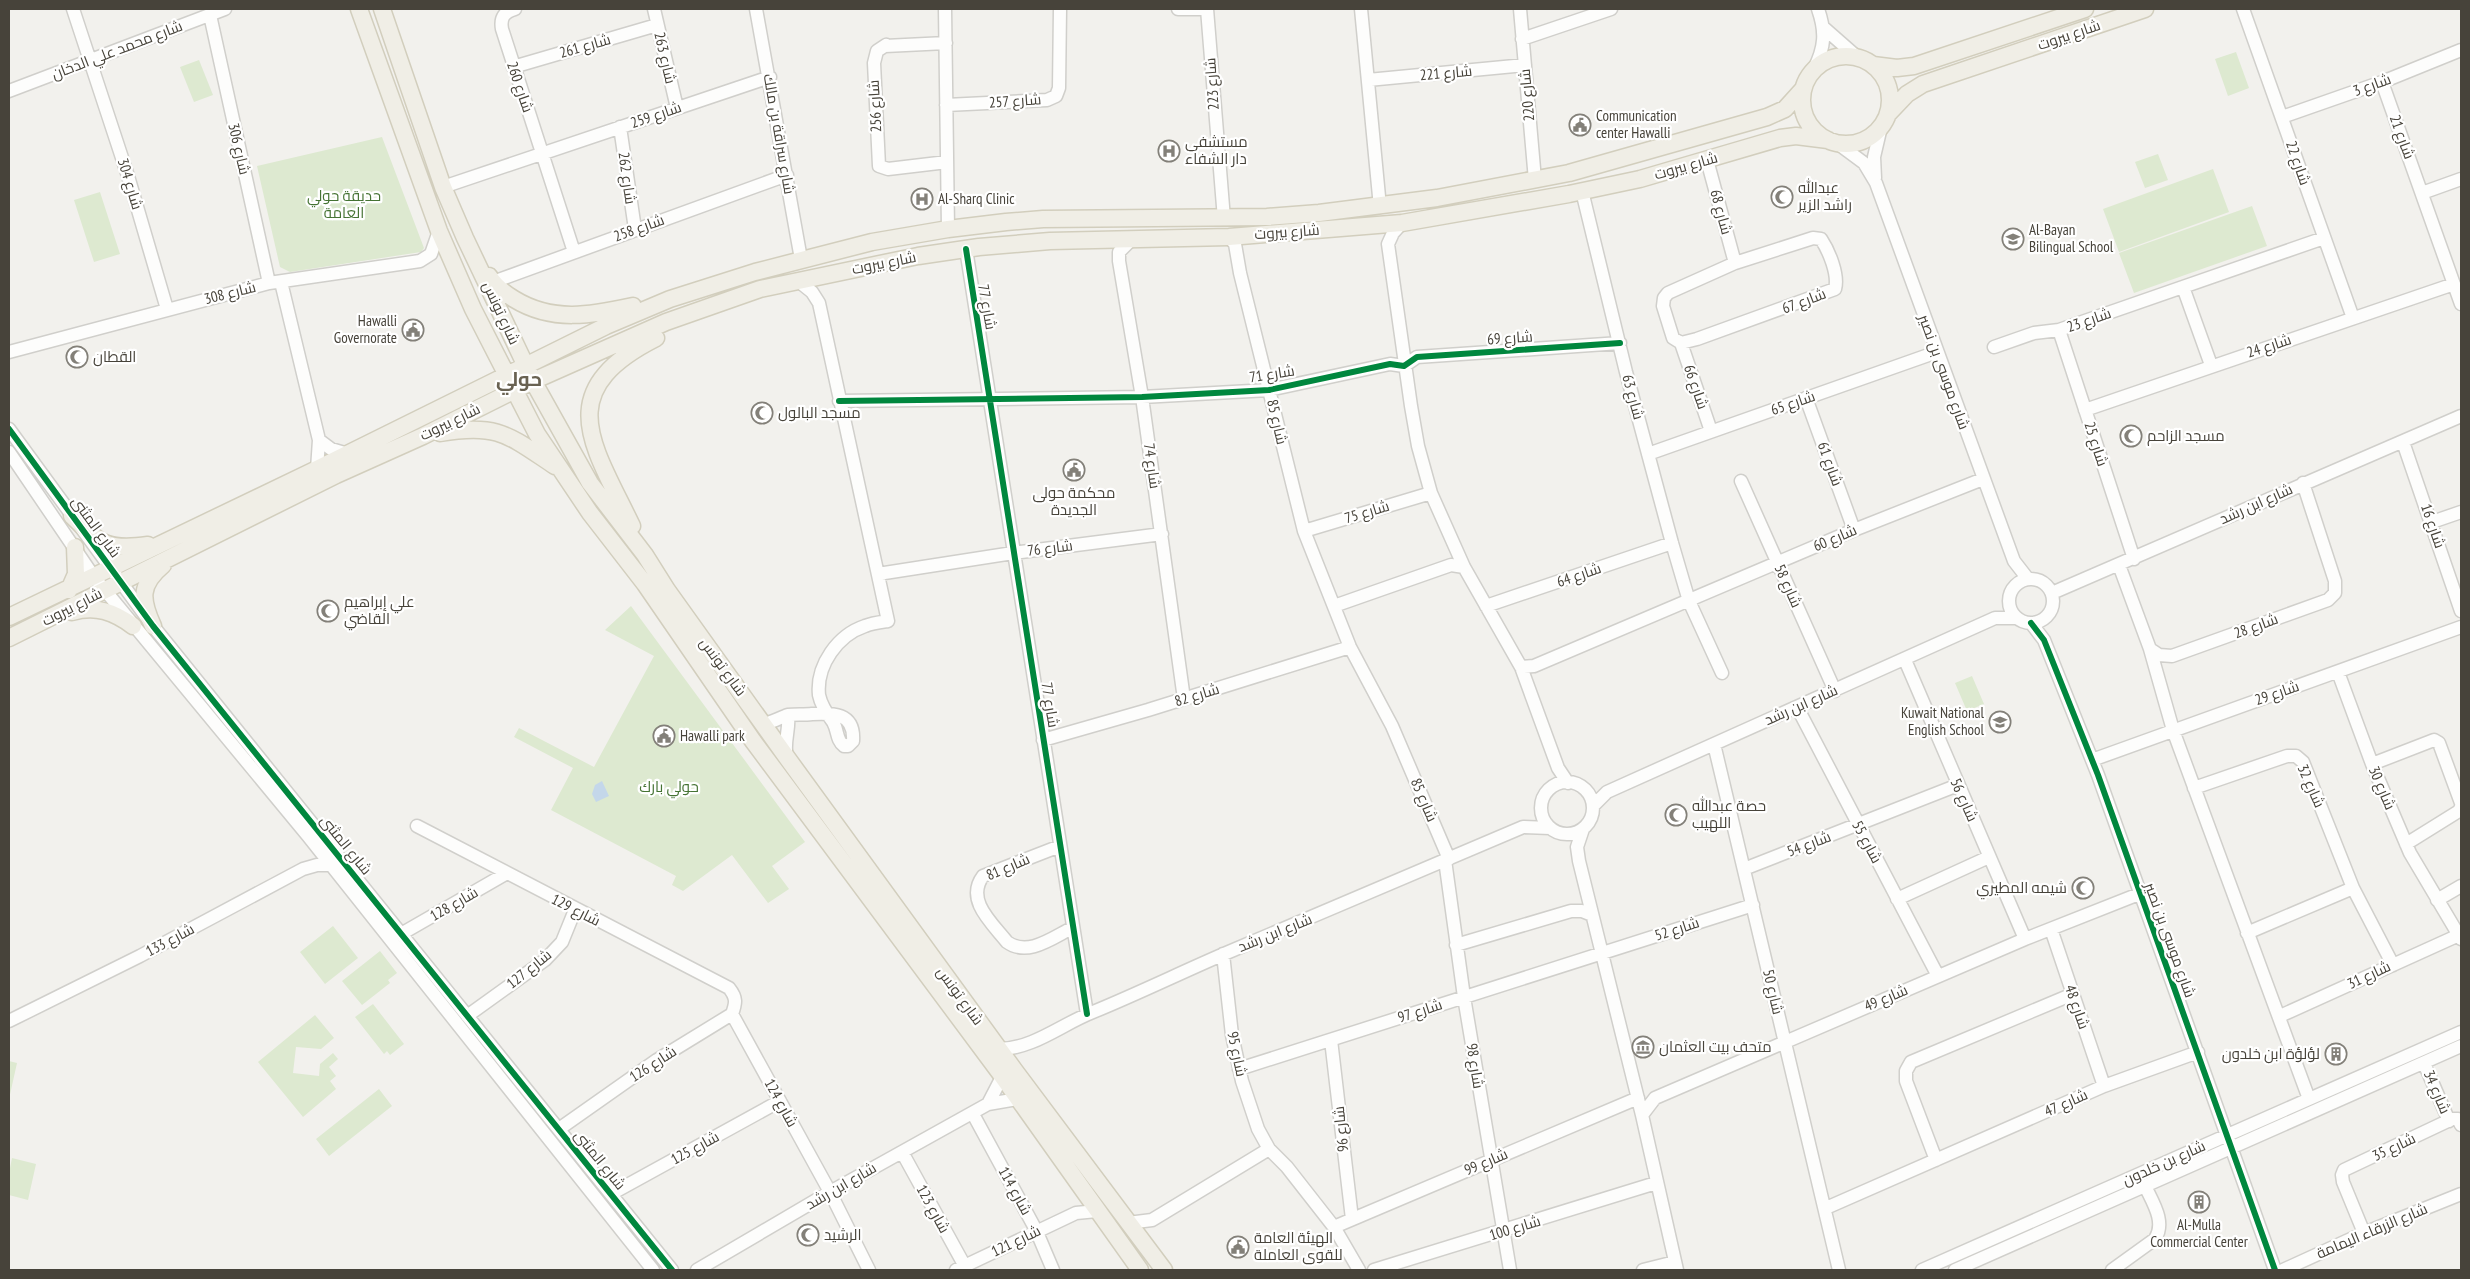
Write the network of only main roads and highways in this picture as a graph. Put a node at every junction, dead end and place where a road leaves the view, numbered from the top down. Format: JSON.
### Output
{"nodes":[{"id":1,"x":359,"y":9,"type":"edge"},
{"id":2,"x":382,"y":9,"type":"edge"},
{"id":3,"x":2086,"y":9,"type":"edge"},
{"id":4,"x":2145,"y":9,"type":"edge"},
{"id":5,"x":2050,"y":17,"type":"edge"},
{"id":6,"x":1873,"y":65,"type":"junction"},
{"id":7,"x":1975,"y":67,"type":"junction"},
{"id":8,"x":1803,"y":89,"type":"junction"},
{"id":9,"x":1885,"y":120,"type":"junction"},
{"id":10,"x":1832,"y":142,"type":"junction"},
{"id":11,"x":1664,"y":148,"type":"junction"},
{"id":12,"x":1630,"y":158,"type":"junction"},
{"id":13,"x":1671,"y":171,"type":"junction"},
{"id":14,"x":1640,"y":179,"type":"junction"},
{"id":15,"x":1282,"y":216,"type":"junction"},
{"id":16,"x":1223,"y":219,"type":"junction"},
{"id":17,"x":1310,"y":222,"type":"junction"},
{"id":18,"x":1283,"y":233,"type":"junction"},
{"id":19,"x":1226,"y":237,"type":"junction"},
{"id":20,"x":465,"y":238,"type":"junction"},
{"id":21,"x":670,"y":298,"type":"junction"},
{"id":22,"x":736,"y":298,"type":"junction"},
{"id":23,"x":525,"y":364,"type":"junction"},
{"id":24,"x":505,"y":374,"type":"junction"},
{"id":25,"x":533,"y":381,"type":"junction"},
{"id":26,"x":514,"y":390,"type":"junction"},
{"id":27,"x":423,"y":436,"type":"junction"},
{"id":28,"x":560,"y":470,"type":"junction"},
{"id":29,"x":72,"y":516,"type":"road end"},
{"id":30,"x":75,"y":547,"type":"road end"},
{"id":31,"x":169,"y":549,"type":"junction"},
{"id":32,"x":645,"y":555,"type":"junction"},
{"id":33,"x":69,"y":590,"type":"junction"},
{"id":34,"x":9,"y":617,"type":"edge"},
{"id":35,"x":48,"y":619,"type":"junction"},
{"id":36,"x":133,"y":626,"type":"road end"},
{"id":37,"x":153,"y":626,"type":"road end"},
{"id":38,"x":698,"y":632,"type":"junction"},
{"id":39,"x":9,"y":638,"type":"edge"},
{"id":40,"x":683,"y":639,"type":"junction"},
{"id":41,"x":1008,"y":1074,"type":"junction"},
{"id":42,"x":1140,"y":1270,"type":"edge"},
{"id":43,"x":1164,"y":1270,"type":"edge"}],
"edges":[{"from":1,"to":24,"type":"main road","name":"شارع تونس"},
{"from":2,"to":20,"type":"main road","name":"شارع تونس"},
{"from":3,"to":5,"type":"main road","name":"شارع بيروت"},
{"from":4,"to":7,"type":"main road","name":"شارع بيروت"},
{"from":5,"to":6,"type":"main road","name":"شارع بيروت"},
{"from":5,"to":7,"type":"main road"},
{"from":6,"to":8,"type":"main road"},
{"from":6,"to":9,"type":"main road"},
{"from":7,"to":9,"type":"main road","name":"شارع بيروت"},
{"from":8,"to":10,"type":"main road"},
{"from":8,"to":11,"type":"main road","name":"شارع بيروت"},
{"from":9,"to":10,"type":"main road"},
{"from":10,"to":13,"type":"main road","name":"شارع بيروت"},
{"from":11,"to":12,"type":"main road","name":"شارع بيروت"},
{"from":11,"to":13,"type":"main road"},
{"from":12,"to":14,"type":"main road"},
{"from":12,"to":17,"type":"main road","name":"شارع بيروت"},
{"from":13,"to":14,"type":"main road","name":"شارع بيروت"},
{"from":14,"to":17,"type":"main road","name":"شارع بيروت"},
{"from":15,"to":16,"type":"main road","name":"شارع بيروت"},
{"from":15,"to":17,"type":"main road","name":"شارع بيروت"},
{"from":15,"to":18,"type":"main road"},
{"from":16,"to":19,"type":"main road"},
{"from":16,"to":21,"type":"main road","name":"شارع بيروت"},
{"from":17,"to":18,"type":"main road","name":"شارع بيروت"},
{"from":18,"to":19,"type":"main road","name":"شارع بيروت"},
{"from":19,"to":22,"type":"main road","name":"شارع بيروت"},
{"from":20,"to":21,"type":"main road"},
{"from":20,"to":23,"type":"main road","name":"شارع تونس"},
{"from":21,"to":23,"type":"main road","name":"شارع بيروت"},
{"from":22,"to":25,"type":"main road","name":"شارع بيروت"},
{"from":22,"to":32,"type":"main road"},
{"from":23,"to":24,"type":"main road","name":"شارع بيروت"},
{"from":23,"to":25,"type":"main road","name":"شارع تونس"},
{"from":24,"to":26,"type":"main road","name":"شارع تونس"},
{"from":24,"to":31,"type":"main road","name":"شارع بيروت"},
{"from":25,"to":26,"type":"main road","name":"شارع بيروت"},
{"from":25,"to":32,"type":"main road","name":"شارع تونس"},
{"from":26,"to":27,"type":"main road","name":"شارع بيروت"},
{"from":26,"to":28,"type":"main road","name":"شارع تونس"},
{"from":27,"to":28,"type":"main road"},
{"from":27,"to":31,"type":"main road","name":"شارع بيروت"},
{"from":28,"to":40,"type":"main road","name":"شارع تونس"},
{"from":29,"to":31,"type":"main road"},
{"from":30,"to":33,"type":"main road"},
{"from":31,"to":33,"type":"main road","name":"شارع بيروت"},
{"from":31,"to":35,"type":"main road","name":"شارع بيروت"},
{"from":31,"to":37,"type":"main road"},
{"from":32,"to":38,"type":"main road","name":"شارع تونس"},
{"from":33,"to":34,"type":"main road","name":"شارع بيروت"},
{"from":35,"to":36,"type":"main road"},
{"from":35,"to":39,"type":"main road","name":"شارع بيروت"},
{"from":38,"to":40,"type":"main road"},
{"from":38,"to":41,"type":"main road","name":"شارع تونس"},
{"from":40,"to":41,"type":"main road","name":"شارع تونس"},
{"from":41,"to":42,"type":"main road","name":"شارع تونس"},
{"from":41,"to":43,"type":"main road","name":"شارع تونس"}]}
